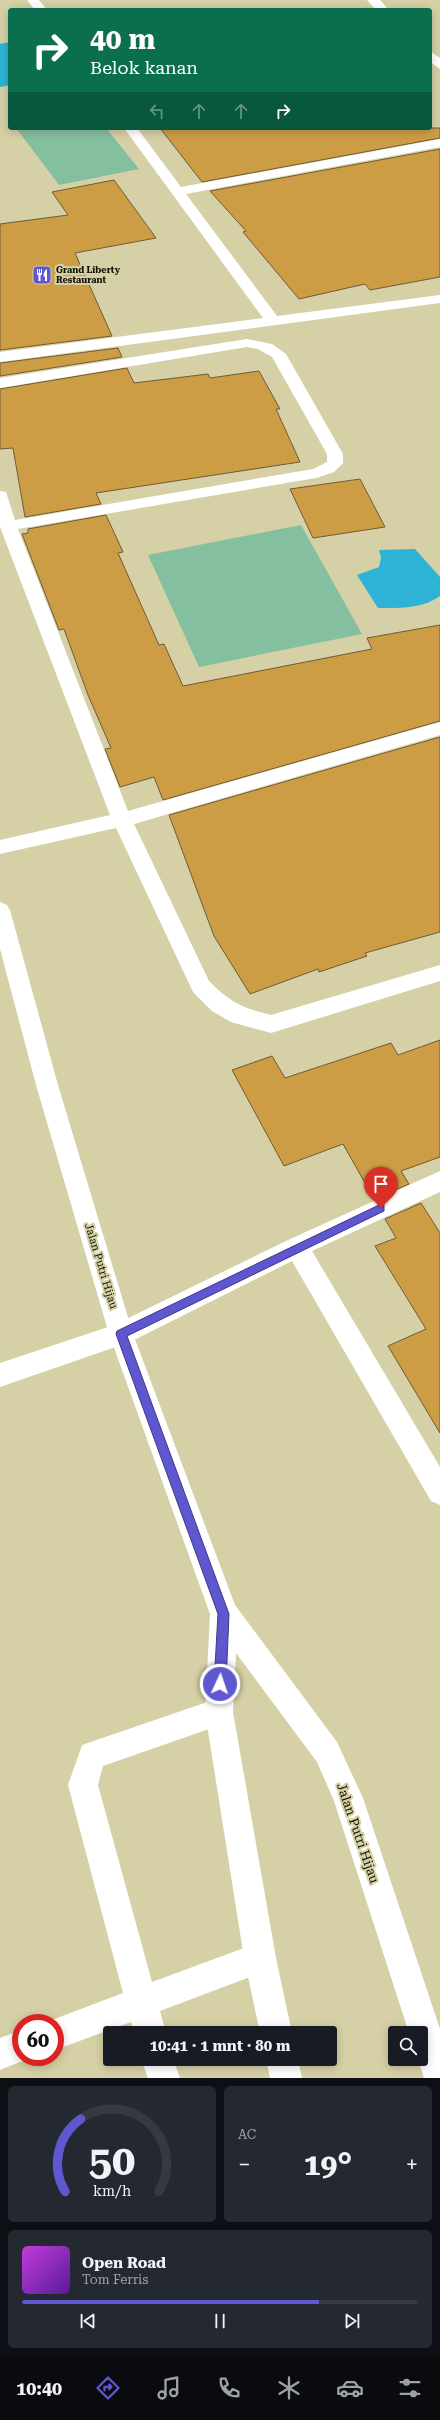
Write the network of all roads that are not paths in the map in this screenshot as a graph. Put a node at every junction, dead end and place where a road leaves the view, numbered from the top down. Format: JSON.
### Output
{"nodes":[{"id":1,"x":33,"y":0,"type":"edge"},
{"id":2,"x":373,"y":0,"type":"edge"},
{"id":3,"x":39,"y":8,"type":"edge"},
{"id":4,"x":382,"y":8,"type":"edge"},
{"id":5,"x":432,"y":57,"type":"edge"},
{"id":6,"x":440,"y":65,"type":"edge"},
{"id":7,"x":131,"y":130,"type":"edge"},
{"id":8,"x":440,"y":143,"type":"edge"},
{"id":9,"x":176,"y":192,"type":"junction"},
{"id":10,"x":440,"y":299,"type":"edge"},
{"id":11,"x":272,"y":320,"type":"junction"},
{"id":12,"x":0,"y":357,"type":"edge"},
{"id":13,"x":0,"y":383,"type":"edge"},
{"id":14,"x":0,"y":496,"type":"edge"},
{"id":15,"x":8,"y":526,"type":"junction"},
{"id":16,"x":440,"y":728,"type":"edge"},
{"id":17,"x":122,"y":820,"type":"junction"},
{"id":18,"x":0,"y":847,"type":"edge"},
{"id":19,"x":0,"y":910,"type":"edge"},
{"id":20,"x":440,"y":973,"type":"edge"},
{"id":21,"x":440,"y":1181,"type":"edge"},
{"id":22,"x":297,"y":1247,"type":"junction"},
{"id":23,"x":121,"y":1334,"type":"junction"},
{"id":24,"x":0,"y":1375,"type":"edge"},
{"id":25,"x":440,"y":1492,"type":"edge"},
{"id":26,"x":224,"y":1614,"type":"junction"},
{"id":27,"x":219,"y":1712,"type":"junction"},
{"id":28,"x":260,"y":1958,"type":"junction"},
{"id":29,"x":143,"y":2003,"type":"junction"},
{"id":30,"x":148,"y":2026,"type":"edge"},
{"id":31,"x":275,"y":2026,"type":"edge"},
{"id":32,"x":64,"y":2031,"type":"edge"},
{"id":33,"x":12,"y":2049,"type":"edge"},
{"id":34,"x":0,"y":2054,"type":"edge"},
{"id":35,"x":160,"y":2066,"type":"edge"},
{"id":36,"x":283,"y":2066,"type":"edge"},
{"id":37,"x":164,"y":2078,"type":"edge"},
{"id":38,"x":286,"y":2078,"type":"edge"},
{"id":39,"x":440,"y":2078,"type":"edge"}],
"edges":[{"from":1,"to":3,"type":"street"},
{"from":2,"to":4,"type":"street"},
{"from":5,"to":6,"type":"street"},
{"from":7,"to":9,"type":"street"},
{"from":8,"to":9,"type":"street"},
{"from":9,"to":11,"type":"street"},
{"from":10,"to":11,"type":"street"},
{"from":11,"to":12,"type":"street"},
{"from":13,"to":15,"type":"street"},
{"from":14,"to":15,"type":"street"},
{"from":15,"to":17,"type":"street"},
{"from":16,"to":17,"type":"street"},
{"from":17,"to":18,"type":"street"},
{"from":17,"to":20,"type":"street"},
{"from":19,"to":23,"type":"street","name":"Jalan Putri Hijau"},
{"from":21,"to":22,"type":"street"},
{"from":22,"to":23,"type":"street"},
{"from":22,"to":25,"type":"street"},
{"from":23,"to":24,"type":"street"},
{"from":23,"to":26,"type":"street","name":"Jalan Putri Hijau"},
{"from":26,"to":27,"type":"street","name":"Jalan Putri Hijau"},
{"from":26,"to":39,"type":"street","name":"Jalan Putri Hijau"},
{"from":27,"to":28,"type":"street","name":"Jalan Putri Hijau"},
{"from":27,"to":29,"type":"street"},
{"from":28,"to":29,"type":"street"},
{"from":28,"to":31,"type":"street","name":"Jalan Putri Hijau"},
{"from":29,"to":30,"type":"street"},
{"from":29,"to":32,"type":"street"},
{"from":33,"to":34,"type":"street"},
{"from":35,"to":37,"type":"street"},
{"from":36,"to":38,"type":"street"}]}
